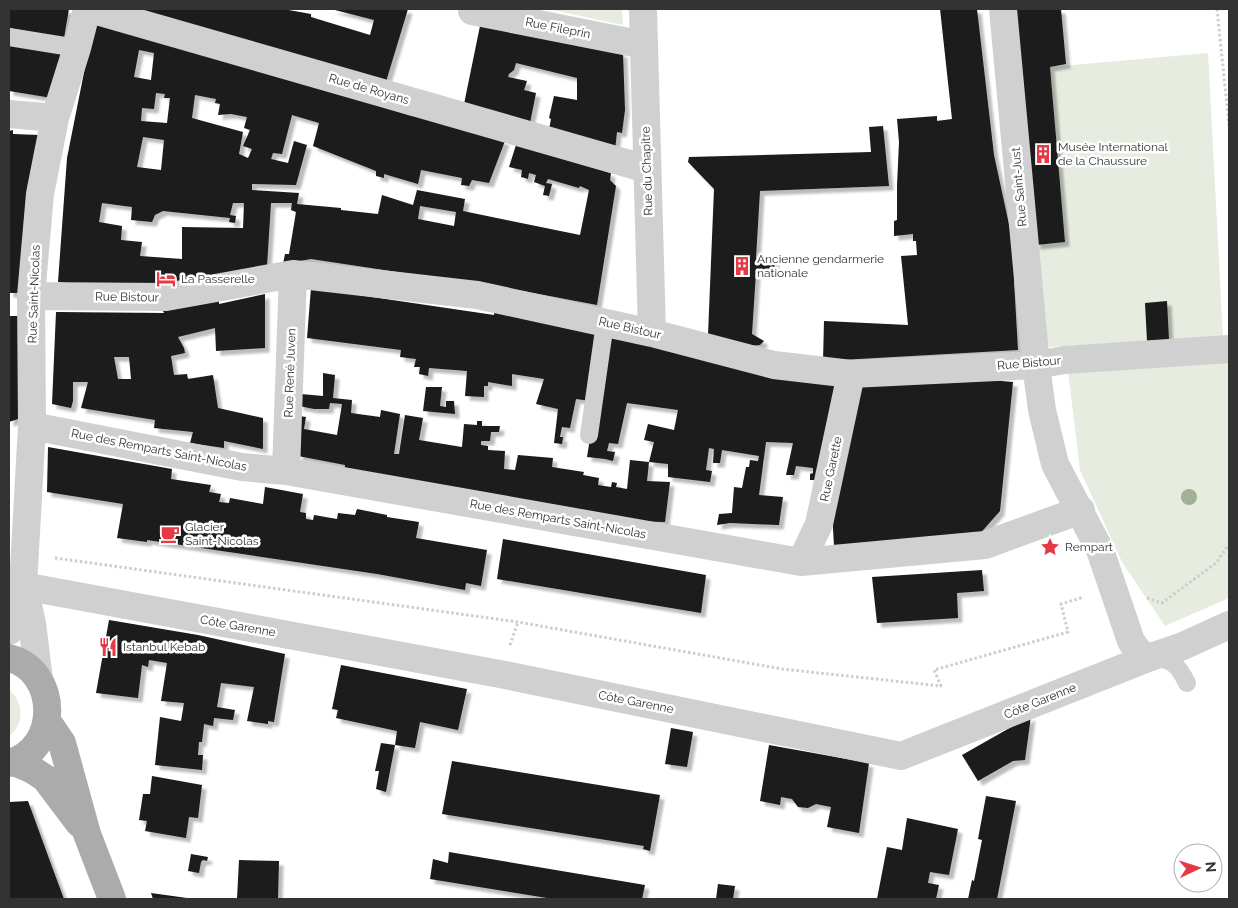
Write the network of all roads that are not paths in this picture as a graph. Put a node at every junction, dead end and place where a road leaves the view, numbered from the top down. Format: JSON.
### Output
{"nodes":[{"id":1,"x":88,"y":9,"type":"edge"},
{"id":2,"x":643,"y":9,"type":"edge"},
{"id":3,"x":1003,"y":9,"type":"edge"},
{"id":4,"x":472,"y":11,"type":"dead end"},
{"id":5,"x":9,"y":37,"type":"edge"},
{"id":6,"x":644,"y":46,"type":"junction"},
{"id":7,"x":77,"y":48,"type":"junction"},
{"id":8,"x":9,"y":114,"type":"edge"},
{"id":9,"x":55,"y":118,"type":"junction"},
{"id":10,"x":647,"y":169,"type":"junction"},
{"id":11,"x":293,"y":274,"type":"junction"},
{"id":12,"x":32,"y":296,"type":"junction"},
{"id":13,"x":605,"y":323,"type":"junction"},
{"id":14,"x":652,"y":333,"type":"junction"},
{"id":15,"x":1229,"y":349,"type":"edge"},
{"id":16,"x":1036,"y":365,"type":"junction"},
{"id":17,"x":851,"y":374,"type":"junction"},
{"id":18,"x":32,"y":426,"type":"junction"},
{"id":19,"x":589,"y":435,"type":"dead end"},
{"id":20,"x":286,"y":471,"type":"junction"},
{"id":21,"x":1081,"y":510,"type":"junction"},
{"id":22,"x":801,"y":562,"type":"junction"},
{"id":23,"x":23,"y":586,"type":"junction"},
{"id":24,"x":1229,"y":624,"type":"edge"},
{"id":25,"x":9,"y":631,"type":"edge"},
{"id":26,"x":1150,"y":657,"type":"junction"},
{"id":27,"x":9,"y":658,"type":"edge"},
{"id":28,"x":39,"y":680,"type":"junction"},
{"id":29,"x":1187,"y":683,"type":"dead end"},
{"id":30,"x":47,"y":721,"type":"junction"},
{"id":31,"x":11,"y":762,"type":"edge"},
{"id":32,"x":88,"y":834,"type":"junction"},
{"id":33,"x":112,"y":899,"type":"edge"}],
"edges":[{"from":1,"to":7,"type":"street","name":"Rue Saint-Nicolas"},
{"from":1,"to":10,"type":"street","name":"Rue de Royans"},
{"from":2,"to":6,"type":"street","name":"Rue du Chapitre"},
{"from":3,"to":16,"type":"street","name":"Rue Saint-Just"},
{"from":4,"to":6,"type":"street","name":"Rue Fileprin"},
{"from":5,"to":7,"type":"lane"},
{"from":6,"to":10,"type":"street","name":"Rue du Chapitre"},
{"from":7,"to":9,"type":"street","name":"Rue Saint-Nicolas"},
{"from":8,"to":9,"type":"street"},
{"from":9,"to":12,"type":"street","name":"Rue Saint-Nicolas"},
{"from":10,"to":14,"type":"street","name":"Rue du Chapitre"},
{"from":11,"to":12,"type":"street","name":"Rue Bistour"},
{"from":11,"to":13,"type":"street","name":"Rue Bistour"},
{"from":11,"to":20,"type":"street","name":"Rue René Juven"},
{"from":12,"to":18,"type":"street","name":"Rue Saint-Nicolas"},
{"from":13,"to":14,"type":"street","name":"Rue Bistour"},
{"from":13,"to":19,"type":"lane"},
{"from":14,"to":17,"type":"street","name":"Rue Bistour"},
{"from":15,"to":16,"type":"street","name":"Rue Bistour"},
{"from":16,"to":17,"type":"street","name":"Rue Bistour"},
{"from":16,"to":21,"type":"street","name":"Rue Saint-Just"},
{"from":17,"to":22,"type":"street","name":"Rue Garette"},
{"from":18,"to":20,"type":"street","name":"Rue des Remparts Saint-Nicolas"},
{"from":18,"to":23,"type":"street","name":"Rue Saint-Nicolas"},
{"from":20,"to":22,"type":"street","name":"Rue des Remparts Saint-Nicolas"},
{"from":21,"to":22,"type":"street","name":"Rue des Remparts Saint-Nicolas"},
{"from":21,"to":26,"type":"street","name":"Rue Saint-Just"},
{"from":23,"to":25,"type":"street","name":"Rue Saint-Nicolas"},
{"from":23,"to":26,"type":"street","name":"Côte Garenne"},
{"from":23,"to":28,"type":"street","name":"Rue Saint-Nicolas"},
{"from":24,"to":26,"type":"street","name":"Côte Garenne"},
{"from":26,"to":29,"type":"lane"},
{"from":27,"to":28,"type":"main road"},
{"from":28,"to":30,"type":"main road"},
{"from":30,"to":31,"type":"main road"},
{"from":30,"to":32,"type":"main road"},
{"from":31,"to":32,"type":"main road"},
{"from":32,"to":33,"type":"main road"}]}
